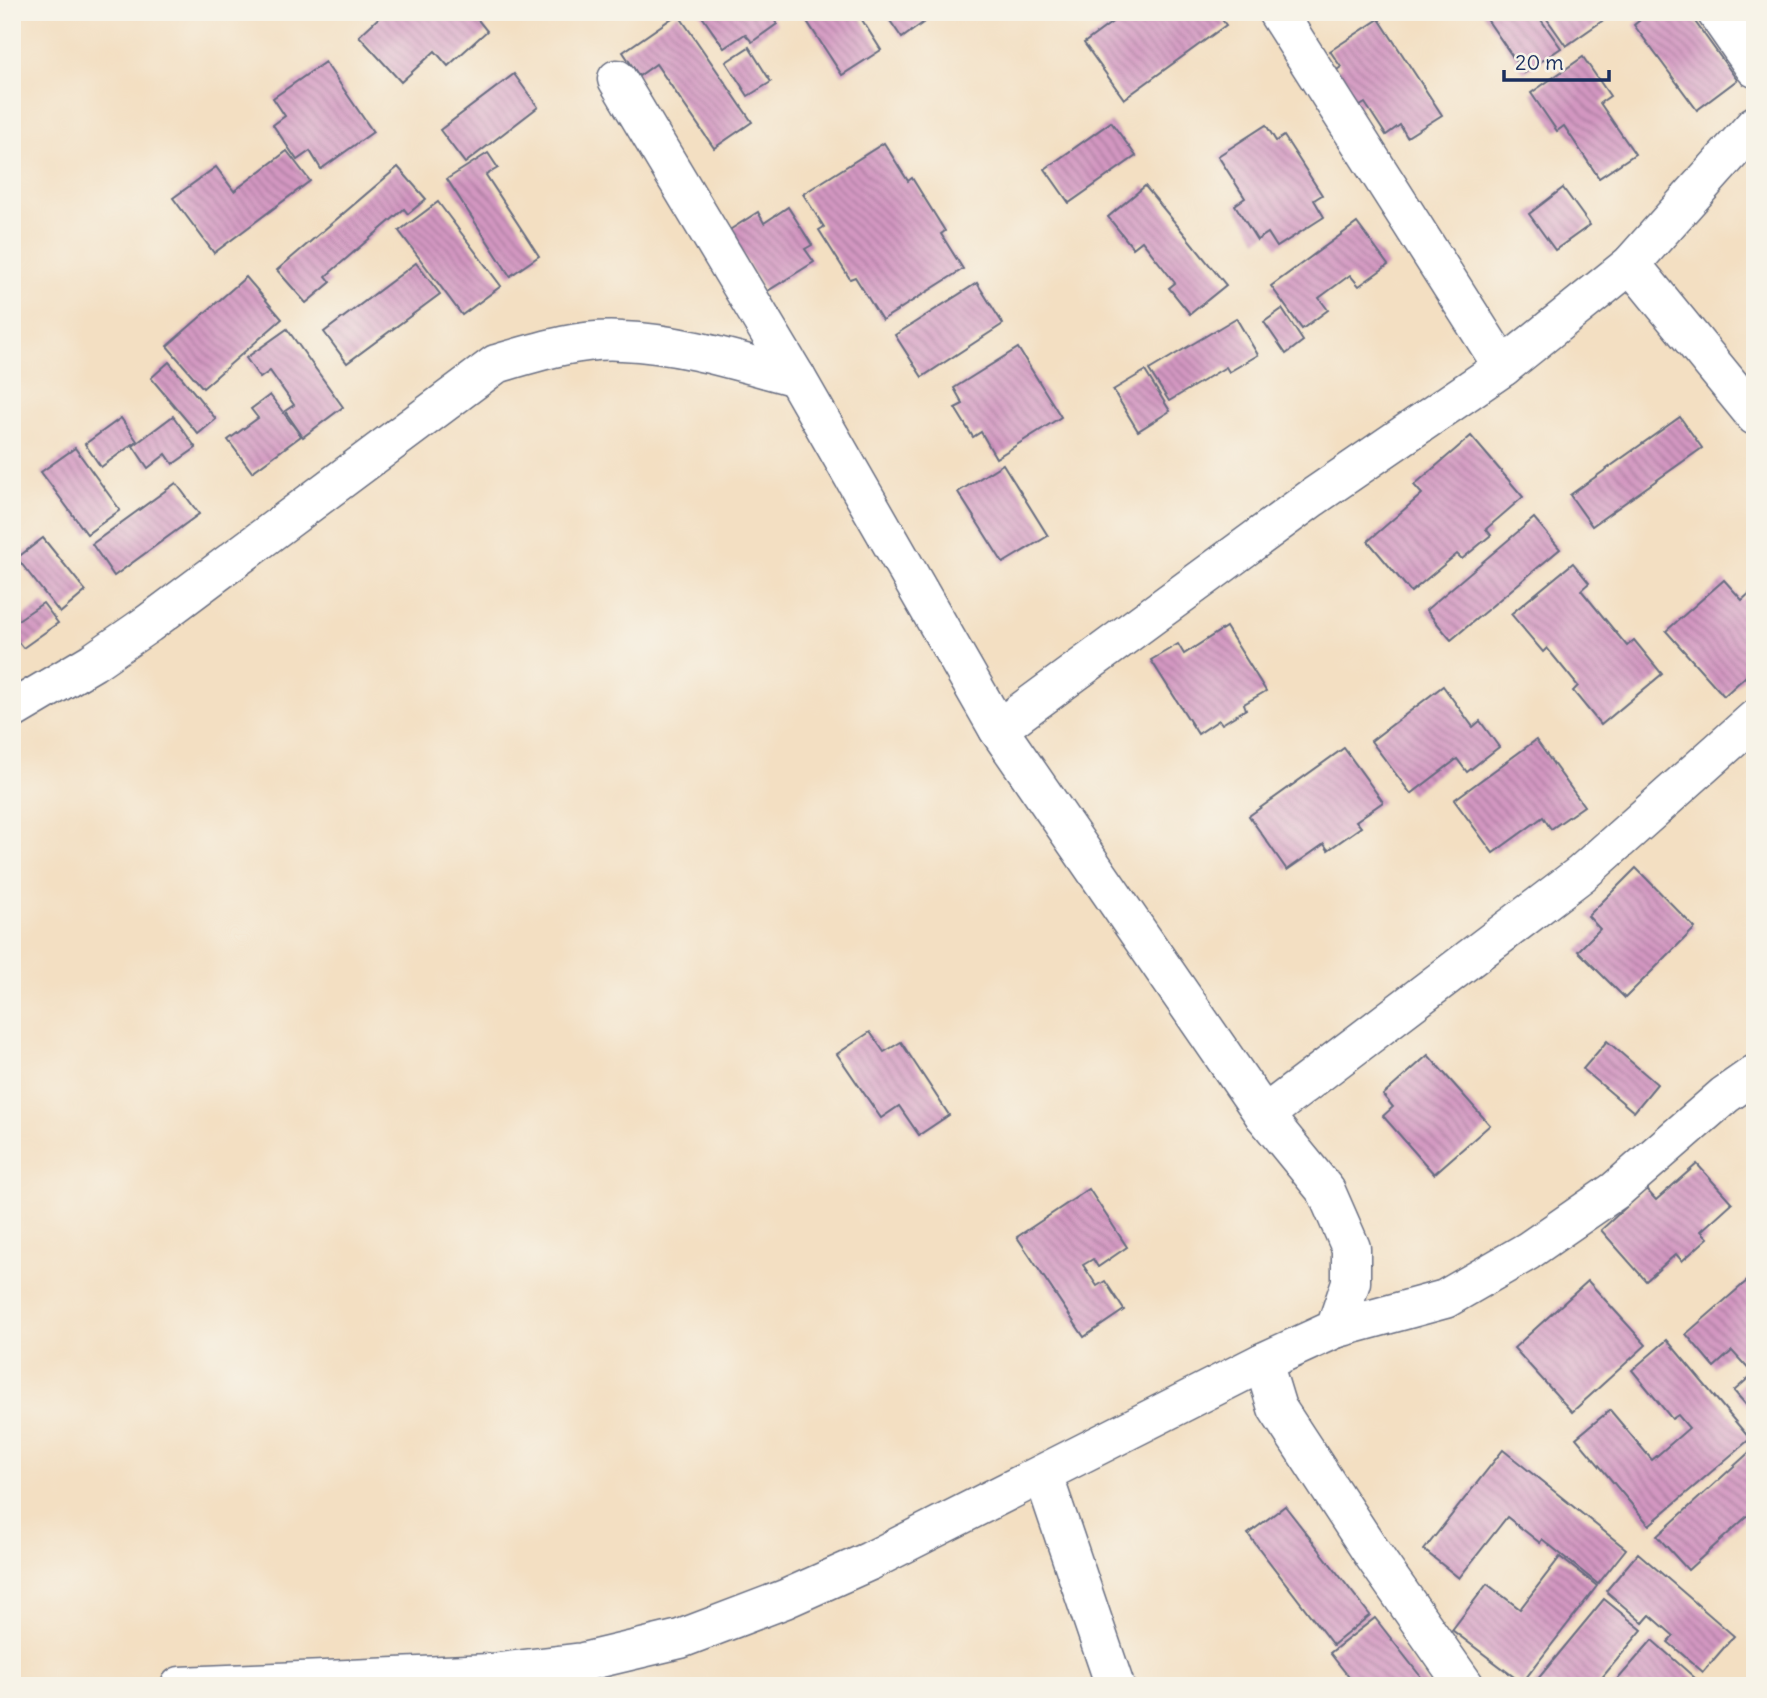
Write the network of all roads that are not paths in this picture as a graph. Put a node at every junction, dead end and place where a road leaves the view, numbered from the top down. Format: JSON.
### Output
{"nodes":[{"id":1,"x":1277,"y":12,"type":"edge"},
{"id":2,"x":1716,"y":12,"type":"edge"},
{"id":3,"x":1755,"y":68,"type":"edge"},
{"id":4,"x":617,"y":79,"type":"dead end"},
{"id":5,"x":1755,"y":125,"type":"edge"},
{"id":6,"x":1631,"y":264,"type":"junction"},
{"id":7,"x":1503,"y":367,"type":"junction"},
{"id":8,"x":796,"y":377,"type":"junction"},
{"id":9,"x":1755,"y":416,"type":"edge"},
{"id":10,"x":12,"y":710,"type":"edge"},
{"id":11,"x":1755,"y":719,"type":"edge"},
{"id":12,"x":998,"y":729,"type":"junction"},
{"id":13,"x":1755,"y":1074,"type":"edge"},
{"id":14,"x":1264,"y":1115,"type":"junction"},
{"id":15,"x":1335,"y":1329,"type":"junction"},
{"id":16,"x":1263,"y":1362,"type":"junction"},
{"id":17,"x":1042,"y":1474,"type":"junction"},
{"id":18,"x":491,"y":1679,"type":"edge"},
{"id":19,"x":180,"y":1686,"type":"edge"},
{"id":20,"x":1115,"y":1686,"type":"edge"},
{"id":21,"x":1465,"y":1686,"type":"edge"}],
"edges":[{"from":1,"to":7,"type":"street"},
{"from":2,"to":3,"type":"street"},
{"from":4,"to":8,"type":"street"},
{"from":5,"to":6,"type":"street"},
{"from":6,"to":7,"type":"street"},
{"from":6,"to":9,"type":"street"},
{"from":7,"to":12,"type":"street"},
{"from":8,"to":10,"type":"street"},
{"from":8,"to":12,"type":"street"},
{"from":11,"to":14,"type":"street"},
{"from":12,"to":14,"type":"street"},
{"from":13,"to":15,"type":"street"},
{"from":14,"to":15,"type":"street"},
{"from":15,"to":16,"type":"street"},
{"from":16,"to":17,"type":"street"},
{"from":16,"to":21,"type":"street"},
{"from":17,"to":18,"type":"street"},
{"from":17,"to":20,"type":"street"},
{"from":18,"to":19,"type":"street"}]}
